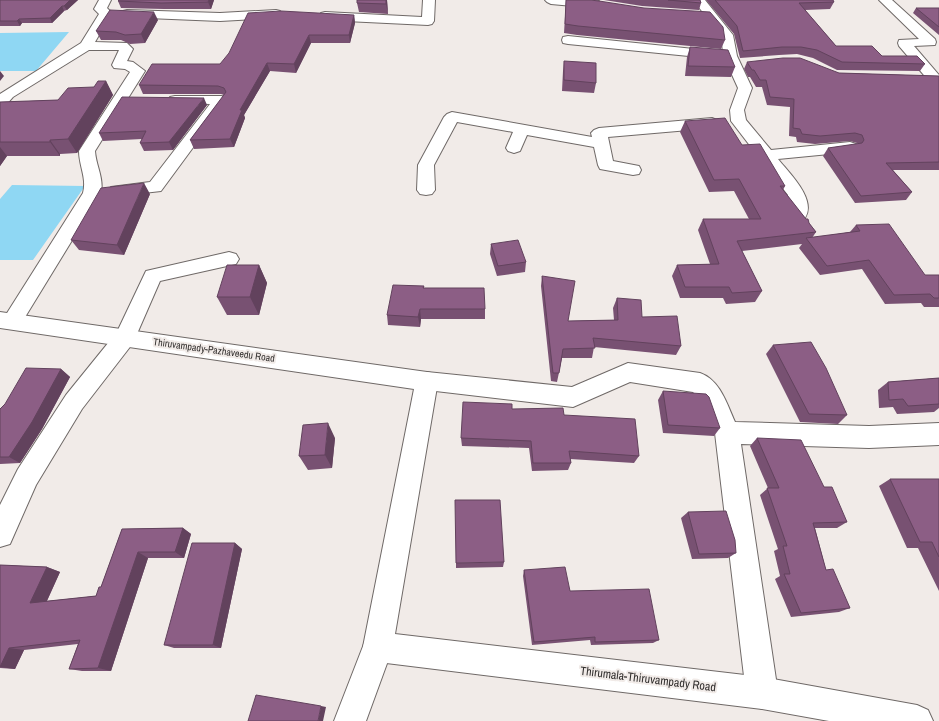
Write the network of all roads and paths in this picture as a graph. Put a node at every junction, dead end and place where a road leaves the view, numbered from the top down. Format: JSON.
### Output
{"nodes":[{"id":1,"x":429,"y":0,"type":"edge"},
{"id":2,"x":551,"y":0,"type":"edge"},
{"id":3,"x":699,"y":0,"type":"edge"},
{"id":4,"x":885,"y":0,"type":"edge"},
{"id":5,"x":605,"y":5,"type":"edge"},
{"id":6,"x":243,"y":6,"type":"dead end"},
{"id":7,"x":105,"y":7,"type":"edge"},
{"id":8,"x":696,"y":14,"type":"edge"},
{"id":9,"x":291,"y":15,"type":"edge"},
{"id":10,"x":237,"y":16,"type":"junction"},
{"id":11,"x":314,"y":16,"type":"edge"},
{"id":12,"x":711,"y":16,"type":"junction"},
{"id":13,"x":568,"y":40,"type":"dead end"},
{"id":14,"x":86,"y":46,"type":"junction"},
{"id":15,"x":732,"y":60,"type":"junction"},
{"id":16,"x":749,"y":64,"type":"edge"},
{"id":17,"x":920,"y":77,"type":"edge"},
{"id":18,"x":937,"y":78,"type":"edge"},
{"id":19,"x":159,"y":100,"type":"edge"},
{"id":20,"x":0,"y":103,"type":"edge"},
{"id":21,"x":739,"y":121,"type":"junction"},
{"id":22,"x":522,"y":129,"type":"junction"},
{"id":23,"x":601,"y":143,"type":"junction"},
{"id":24,"x":850,"y":147,"type":"edge"},
{"id":25,"x":514,"y":148,"type":"dead end"},
{"id":26,"x":767,"y":155,"type":"junction"},
{"id":27,"x":633,"y":170,"type":"dead end"},
{"id":28,"x":426,"y":190,"type":"dead end"},
{"id":29,"x":92,"y":193,"type":"junction"},
{"id":30,"x":799,"y":214,"type":"edge"},
{"id":31,"x":229,"y":259,"type":"dead end"},
{"id":32,"x":6,"y":320,"type":"edge"},
{"id":33,"x":125,"y":337,"type":"junction"},
{"id":34,"x":427,"y":381,"type":"junction"},
{"id":35,"x":727,"y":433,"type":"junction"},
{"id":36,"x":939,"y":434,"type":"edge"},
{"id":37,"x":0,"y":534,"type":"edge"},
{"id":38,"x":378,"y":647,"type":"junction"},
{"id":39,"x":762,"y":693,"type":"junction"},
{"id":40,"x":350,"y":721,"type":"edge"},
{"id":41,"x":917,"y":721,"type":"edge"}],
"edges":[{"from":1,"to":11,"type":"street"},
{"from":2,"to":5,"type":"street"},
{"from":3,"to":12,"type":"street"},
{"from":4,"to":18,"type":"street"},
{"from":6,"to":10,"type":"street"},
{"from":7,"to":10,"type":"street"},
{"from":7,"to":14,"type":"street"},
{"from":8,"to":12,"type":"street"},
{"from":9,"to":10,"type":"street"},
{"from":12,"to":15,"type":"street"},
{"from":13,"to":15,"type":"street"},
{"from":14,"to":20,"type":"street"},
{"from":14,"to":29,"type":"street"},
{"from":15,"to":16,"type":"street"},
{"from":15,"to":21,"type":"street"},
{"from":17,"to":18,"type":"street"},
{"from":19,"to":29,"type":"street"},
{"from":21,"to":23,"type":"street"},
{"from":21,"to":26,"type":"street"},
{"from":22,"to":23,"type":"street"},
{"from":22,"to":25,"type":"street"},
{"from":22,"to":28,"type":"street"},
{"from":23,"to":27,"type":"street"},
{"from":24,"to":26,"type":"street"},
{"from":26,"to":30,"type":"street"},
{"from":29,"to":32,"type":"street"},
{"from":31,"to":33,"type":"street"},
{"from":32,"to":33,"type":"street","name":"Thiruvampady-Pazhaveedu Road"},
{"from":33,"to":34,"type":"street","name":"Thiruvampady-Pazhaveedu Road"},
{"from":33,"to":37,"type":"street"},
{"from":34,"to":35,"type":"street","name":"Thiruvampady-Pazhaveedu Road"},
{"from":34,"to":38,"type":"street"},
{"from":35,"to":36,"type":"street"},
{"from":35,"to":39,"type":"street","name":"Thiruvampady-Pazhaveedu Road"},
{"from":38,"to":39,"type":"street","name":"Thirumala-Thiruvampady Road"},
{"from":38,"to":40,"type":"street"},
{"from":39,"to":41,"type":"street","name":"Thirumala-Thiruvampady Road"}]}
